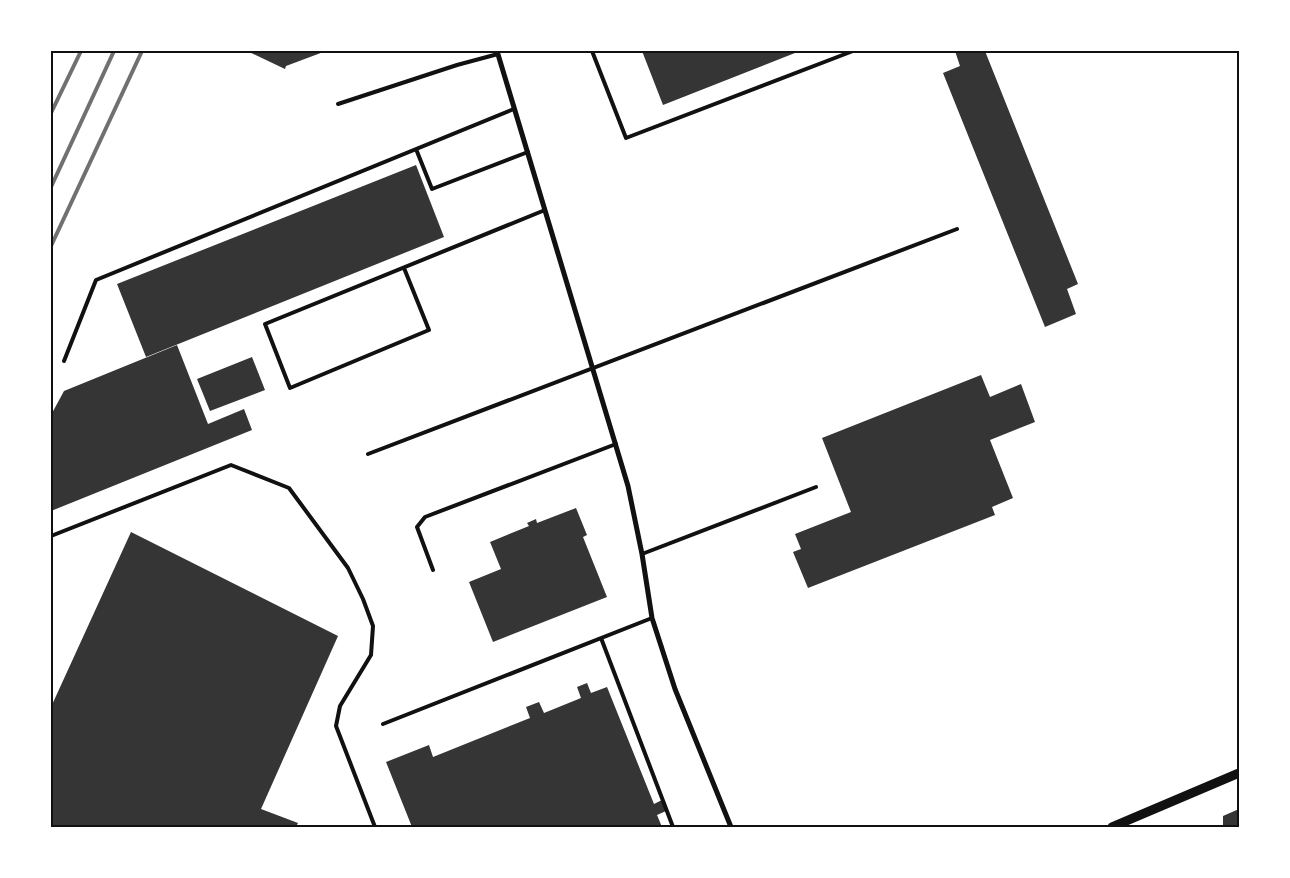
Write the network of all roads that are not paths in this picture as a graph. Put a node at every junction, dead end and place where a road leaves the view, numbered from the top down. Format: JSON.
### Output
{"nodes":[{"id":1,"x":592,"y":51,"type":"edge"},
{"id":2,"x":853,"y":51,"type":"edge"},
{"id":3,"x":497,"y":53,"type":"edge"},
{"id":4,"x":338,"y":104,"type":"dead end"},
{"id":5,"x":514,"y":109,"type":"junction"},
{"id":6,"x":416,"y":150,"type":"junction"},
{"id":7,"x":528,"y":152,"type":"junction"},
{"id":8,"x":545,"y":210,"type":"junction"},
{"id":9,"x":957,"y":229,"type":"dead end"},
{"id":10,"x":404,"y":268,"type":"junction"},
{"id":11,"x":64,"y":360,"type":"dead end"},
{"id":12,"x":593,"y":368,"type":"junction"},
{"id":13,"x":616,"y":444,"type":"junction"},
{"id":14,"x":368,"y":454,"type":"dead end"},
{"id":15,"x":816,"y":487,"type":"dead end"},
{"id":16,"x":51,"y":536,"type":"edge"},
{"id":17,"x":642,"y":554,"type":"junction"},
{"id":18,"x":433,"y":570,"type":"dead end"},
{"id":19,"x":652,"y":618,"type":"junction"},
{"id":20,"x":601,"y":638,"type":"junction"},
{"id":21,"x":383,"y":724,"type":"dead end"},
{"id":22,"x":1239,"y":773,"type":"edge"},
{"id":23,"x":375,"y":827,"type":"edge"},
{"id":24,"x":673,"y":827,"type":"edge"},
{"id":25,"x":731,"y":827,"type":"edge"},
{"id":26,"x":1112,"y":827,"type":"edge"}],
"edges":[{"from":1,"to":2,"type":"lane"},
{"from":3,"to":4,"type":"lane"},
{"from":3,"to":5,"type":"street"},
{"from":5,"to":6,"type":"lane"},
{"from":5,"to":7,"type":"street"},
{"from":6,"to":7,"type":"lane"},
{"from":6,"to":11,"type":"lane"},
{"from":7,"to":8,"type":"street"},
{"from":8,"to":10,"type":"lane"},
{"from":8,"to":12,"type":"street"},
{"from":9,"to":12,"type":"lane"},
{"from":10,"to":10,"type":"lane"},
{"from":12,"to":13,"type":"street"},
{"from":12,"to":14,"type":"lane"},
{"from":13,"to":17,"type":"street"},
{"from":13,"to":18,"type":"lane"},
{"from":15,"to":17,"type":"lane"},
{"from":16,"to":23,"type":"lane"},
{"from":17,"to":19,"type":"street"},
{"from":19,"to":20,"type":"lane"},
{"from":19,"to":25,"type":"street"},
{"from":20,"to":21,"type":"lane"},
{"from":20,"to":24,"type":"lane"},
{"from":22,"to":26,"type":"street"}]}
